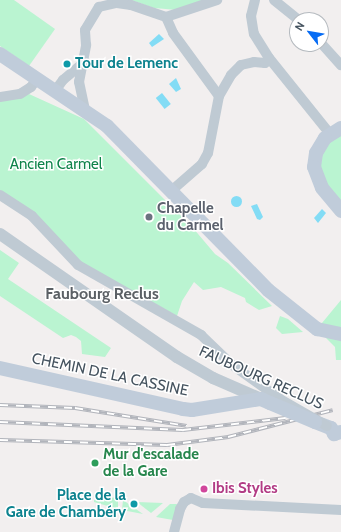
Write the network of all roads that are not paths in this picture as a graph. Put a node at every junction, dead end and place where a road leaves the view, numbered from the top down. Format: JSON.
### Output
{"nodes":[{"id":1,"x":217,"y":0,"type":"edge"},
{"id":2,"x":255,"y":0,"type":"edge"},
{"id":3,"x":274,"y":0,"type":"edge"},
{"id":4,"x":289,"y":12,"type":"edge"},
{"id":5,"x":166,"y":17,"type":"junction"},
{"id":6,"x":329,"y":52,"type":"edge"},
{"id":7,"x":0,"y":54,"type":"edge"},
{"id":8,"x":269,"y":58,"type":"junction"},
{"id":9,"x":82,"y":64,"type":"junction"},
{"id":10,"x":341,"y":65,"type":"edge"},
{"id":11,"x":37,"y":79,"type":"junction"},
{"id":12,"x":55,"y":91,"type":"junction"},
{"id":13,"x":219,"y":96,"type":"junction"},
{"id":14,"x":0,"y":97,"type":"edge"},
{"id":15,"x":85,"y":110,"type":"junction"},
{"id":16,"x":335,"y":131,"type":"edge"},
{"id":17,"x":171,"y":191,"type":"junction"},
{"id":18,"x":0,"y":195,"type":"edge"},
{"id":19,"x":341,"y":211,"type":"edge"},
{"id":20,"x":0,"y":234,"type":"edge"},
{"id":21,"x":341,"y":334,"type":"edge"},
{"id":22,"x":0,"y":368,"type":"edge"},
{"id":23,"x":270,"y":400,"type":"junction"},
{"id":24,"x":331,"y":428,"type":"edge"},
{"id":25,"x":341,"y":510,"type":"edge"},
{"id":26,"x":174,"y":532,"type":"edge"}],
"edges":[{"from":1,"to":5,"type":"street"},
{"from":2,"to":8,"type":"street"},
{"from":3,"to":4,"type":"street"},
{"from":5,"to":9,"type":"street"},
{"from":5,"to":13,"type":"street"},
{"from":6,"to":10,"type":"street"},
{"from":7,"to":11,"type":"main road"},
{"from":8,"to":13,"type":"street"},
{"from":8,"to":16,"type":"street"},
{"from":9,"to":12,"type":"street"},
{"from":9,"to":15,"type":"street"},
{"from":11,"to":12,"type":"main road"},
{"from":11,"to":14,"type":"street"},
{"from":12,"to":15,"type":"main road"},
{"from":13,"to":17,"type":"street"},
{"from":15,"to":17,"type":"main road"},
{"from":16,"to":19,"type":"main road"},
{"from":17,"to":21,"type":"main road"},
{"from":18,"to":23,"type":"street"},
{"from":20,"to":23,"type":"street","name":"FAUBOURG RECLUS"},
{"from":22,"to":23,"type":"main road","name":"CHEMIN DE LA CASSINE"},
{"from":23,"to":24,"type":"main road","name":"FAUBOURG RECLUS","bridge":true},
{"from":25,"to":26,"type":"street"}]}
